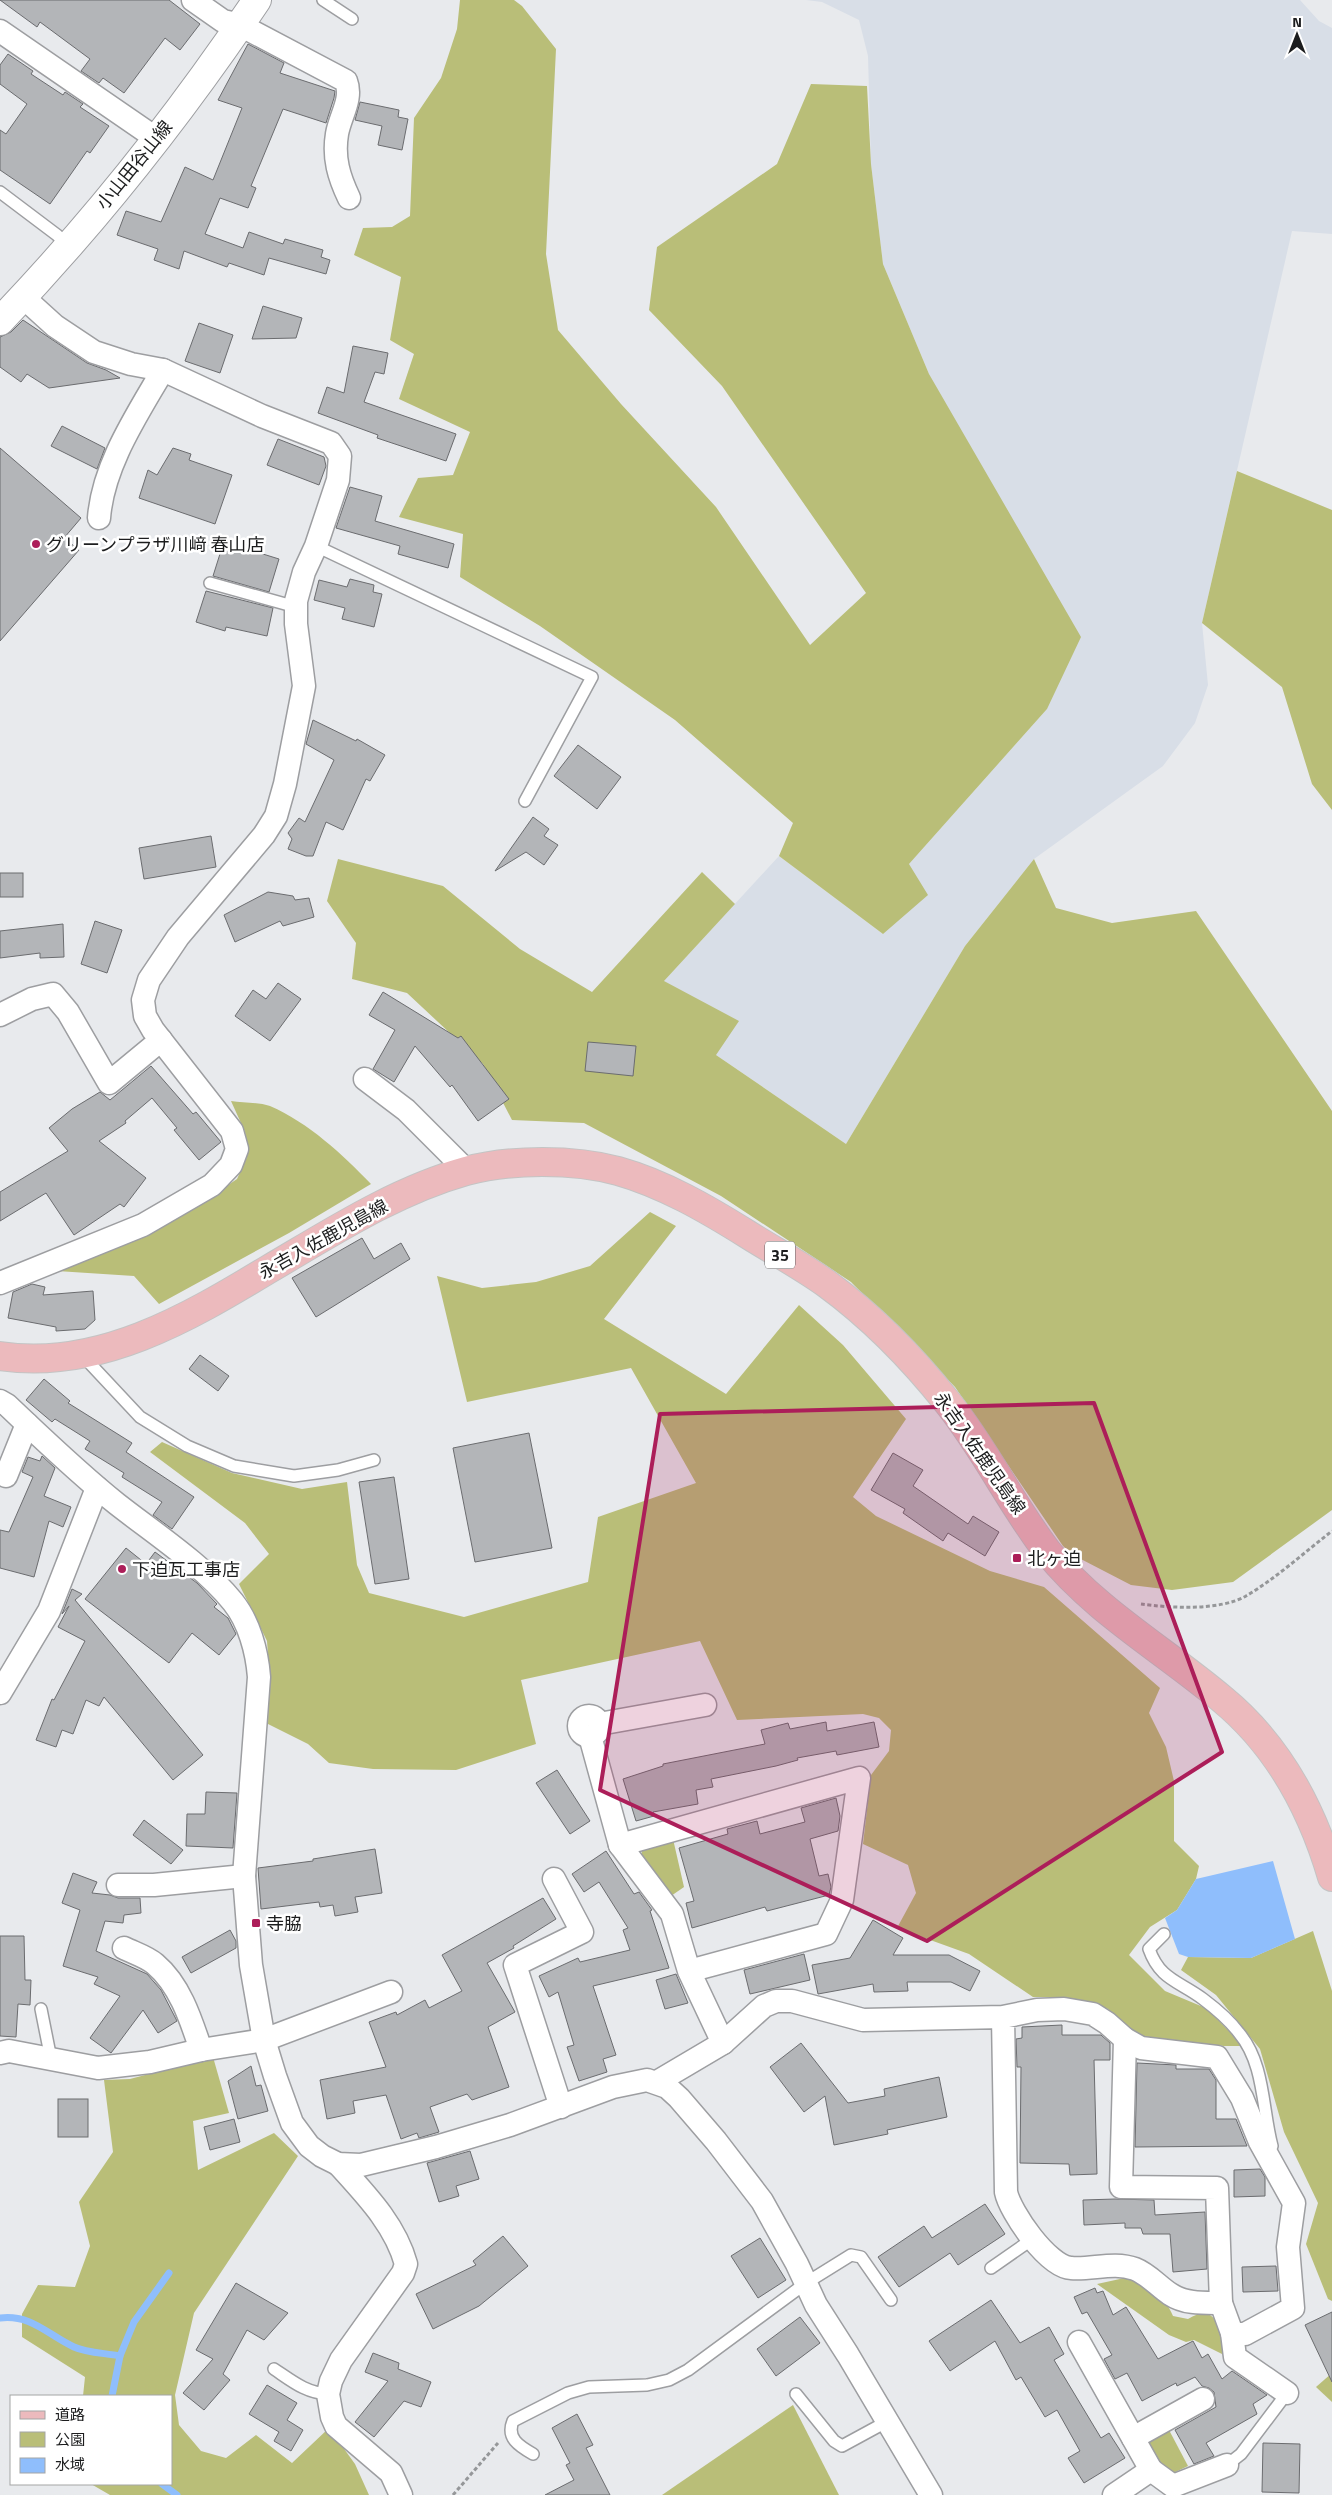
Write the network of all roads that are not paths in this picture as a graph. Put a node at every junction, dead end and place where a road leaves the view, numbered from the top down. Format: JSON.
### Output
{"nodes":[{"id":1,"x":193,"y":0,"type":"edge"},
{"id":2,"x":257,"y":0,"type":"edge"},
{"id":3,"x":323,"y":0,"type":"edge"},
{"id":4,"x":352,"y":18,"type":"dead end"},
{"id":5,"x":240,"y":25,"type":"junction"},
{"id":6,"x":0,"y":31,"type":"edge"},
{"id":7,"x":157,"y":139,"type":"junction"},
{"id":8,"x":0,"y":192,"type":"edge"},
{"id":9,"x":349,"y":198,"type":"dead end"},
{"id":10,"x":68,"y":246,"type":"junction"},
{"id":11,"x":23,"y":297,"type":"junction"},
{"id":12,"x":0,"y":321,"type":"edge"},
{"id":13,"x":163,"y":370,"type":"junction"},
{"id":14,"x":100,"y":518,"type":"dead end"},
{"id":15,"x":316,"y":546,"type":"junction"},
{"id":16,"x":210,"y":584,"type":"dead end"},
{"id":17,"x":296,"y":607,"type":"junction"},
{"id":18,"x":525,"y":802,"type":"dead end"},
{"id":19,"x":0,"y":1015,"type":"edge"},
{"id":20,"x":161,"y":1040,"type":"junction"},
{"id":21,"x":365,"y":1079,"type":"dead end"},
{"id":22,"x":467,"y":1171,"type":"junction"},
{"id":23,"x":0,"y":1283,"type":"edge"},
{"id":24,"x":81,"y":1354,"type":"junction"},
{"id":25,"x":0,"y":1356,"type":"edge"},
{"id":26,"x":0,"y":1402,"type":"edge"},
{"id":27,"x":27,"y":1424,"type":"junction"},
{"id":28,"x":374,"y":1460,"type":"dead end"},
{"id":29,"x":6,"y":1476,"type":"dead end"},
{"id":30,"x":97,"y":1488,"type":"junction"},
{"id":31,"x":0,"y":1693,"type":"edge"},
{"id":32,"x":705,"y":1705,"type":"dead end"},
{"id":33,"x":620,"y":1845,"type":"junction"},
{"id":34,"x":244,"y":1876,"type":"junction"},
{"id":35,"x":1332,"y":1877,"type":"edge"},
{"id":36,"x":554,"y":1878,"type":"dead end"},
{"id":37,"x":118,"y":1885,"type":"dead end"},
{"id":38,"x":1164,"y":1934,"type":"dead end"},
{"id":39,"x":124,"y":1948,"type":"dead end"},
{"id":40,"x":689,"y":1971,"type":"junction"},
{"id":41,"x":391,"y":1992,"type":"dead end"},
{"id":42,"x":41,"y":2008,"type":"dead end"},
{"id":43,"x":1003,"y":2017,"type":"junction"},
{"id":44,"x":1125,"y":2039,"type":"junction"},
{"id":45,"x":264,"y":2040,"type":"junction"},
{"id":46,"x":723,"y":2044,"type":"junction"},
{"id":47,"x":201,"y":2050,"type":"junction"},
{"id":48,"x":0,"y":2053,"type":"edge"},
{"id":49,"x":51,"y":2059,"type":"junction"},
{"id":50,"x":657,"y":2082,"type":"junction"},
{"id":51,"x":561,"y":2107,"type":"junction"},
{"id":52,"x":338,"y":2164,"type":"junction"},
{"id":53,"x":1279,"y":2174,"type":"junction"},
{"id":54,"x":1034,"y":2238,"type":"junction"},
{"id":55,"x":991,"y":2268,"type":"dead end"},
{"id":56,"x":806,"y":2283,"type":"junction"},
{"id":57,"x":890,"y":2300,"type":"dead end"},
{"id":58,"x":1221,"y":2304,"type":"junction"},
{"id":59,"x":1232,"y":2333,"type":"junction"},
{"id":60,"x":1079,"y":2342,"type":"dead end"},
{"id":61,"x":274,"y":2369,"type":"dead end"},
{"id":62,"x":1287,"y":2393,"type":"joint"},
{"id":63,"x":328,"y":2394,"type":"junction"},
{"id":64,"x":796,"y":2394,"type":"dead end"},
{"id":65,"x":1203,"y":2399,"type":"dead end"},
{"id":66,"x":888,"y":2421,"type":"junction"},
{"id":67,"x":1133,"y":2438,"type":"junction"},
{"id":68,"x":533,"y":2454,"type":"dead end"},
{"id":69,"x":1227,"y":2465,"type":"joint"},
{"id":70,"x":1151,"y":2470,"type":"junction"},
{"id":71,"x":1185,"y":2489,"type":"edge"},
{"id":72,"x":401,"y":2495,"type":"edge"},
{"id":73,"x":931,"y":2495,"type":"edge"},
{"id":74,"x":1114,"y":2495,"type":"edge"}],
"edges":[{"from":1,"to":5,"type":"street"},
{"from":2,"to":5,"type":"main road","name":"小山田谷山線"},
{"from":3,"to":4,"type":"lane"},
{"from":5,"to":7,"type":"main road","name":"小山田谷山線"},
{"from":5,"to":9,"type":"street"},
{"from":6,"to":7,"type":"street"},
{"from":7,"to":10,"type":"main road","name":"小山田谷山線"},
{"from":8,"to":10,"type":"lane"},
{"from":10,"to":11,"type":"main road","name":"小山田谷山線"},
{"from":11,"to":12,"type":"main road","name":"小山田谷山線"},
{"from":11,"to":13,"type":"street"},
{"from":13,"to":14,"type":"street"},
{"from":13,"to":15,"type":"street"},
{"from":15,"to":17,"type":"street"},
{"from":15,"to":18,"type":"lane"},
{"from":16,"to":17,"type":"lane"},
{"from":17,"to":20,"type":"street"},
{"from":19,"to":20,"type":"street"},
{"from":20,"to":23,"type":"street"},
{"from":21,"to":22,"type":"street"},
{"from":22,"to":24,"type":"main road","name":"永吉入佐鹿児島線","number":"35"},
{"from":22,"to":35,"type":"main road","name":"永吉入佐鹿児島線","number":"35"},
{"from":24,"to":25,"type":"main road","name":"永吉入佐鹿児島線","number":"35"},
{"from":24,"to":28,"type":"lane"},
{"from":26,"to":27,"type":"street"},
{"from":27,"to":29,"type":"street"},
{"from":27,"to":30,"type":"street"},
{"from":30,"to":31,"type":"street"},
{"from":30,"to":34,"type":"street"},
{"from":32,"to":33,"type":"street"},
{"from":33,"to":40,"type":"street"},
{"from":33,"to":40,"type":"street"},
{"from":34,"to":37,"type":"street"},
{"from":34,"to":45,"type":"street"},
{"from":36,"to":51,"type":"street"},
{"from":38,"to":53,"type":"lane"},
{"from":39,"to":47,"type":"street"},
{"from":40,"to":46,"type":"street"},
{"from":41,"to":45,"type":"street"},
{"from":42,"to":49,"type":"lane"},
{"from":43,"to":44,"type":"street"},
{"from":43,"to":46,"type":"street"},
{"from":43,"to":54,"type":"street"},
{"from":44,"to":53,"type":"street"},
{"from":44,"to":58,"type":"street"},
{"from":45,"to":47,"type":"street"},
{"from":45,"to":52,"type":"street"},
{"from":46,"to":50,"type":"street"},
{"from":47,"to":49,"type":"street"},
{"from":48,"to":49,"type":"street"},
{"from":50,"to":51,"type":"street"},
{"from":50,"to":56,"type":"street"},
{"from":51,"to":52,"type":"street"},
{"from":52,"to":63,"type":"street"},
{"from":53,"to":59,"type":"street"},
{"from":54,"to":55,"type":"lane"},
{"from":54,"to":58,"type":"street"},
{"from":56,"to":57,"type":"lane"},
{"from":56,"to":66,"type":"street"},
{"from":56,"to":68,"type":"lane"},
{"from":58,"to":59,"type":"street"},
{"from":59,"to":62,"type":"street"},
{"from":60,"to":67,"type":"street"},
{"from":61,"to":63,"type":"lane"},
{"from":62,"to":69,"type":"lane"},
{"from":63,"to":72,"type":"street"},
{"from":64,"to":66,"type":"lane"},
{"from":65,"to":67,"type":"street"},
{"from":66,"to":73,"type":"street"},
{"from":67,"to":70,"type":"street"},
{"from":69,"to":71,"type":"street"},
{"from":70,"to":71,"type":"street"},
{"from":70,"to":74,"type":"street"}]}
